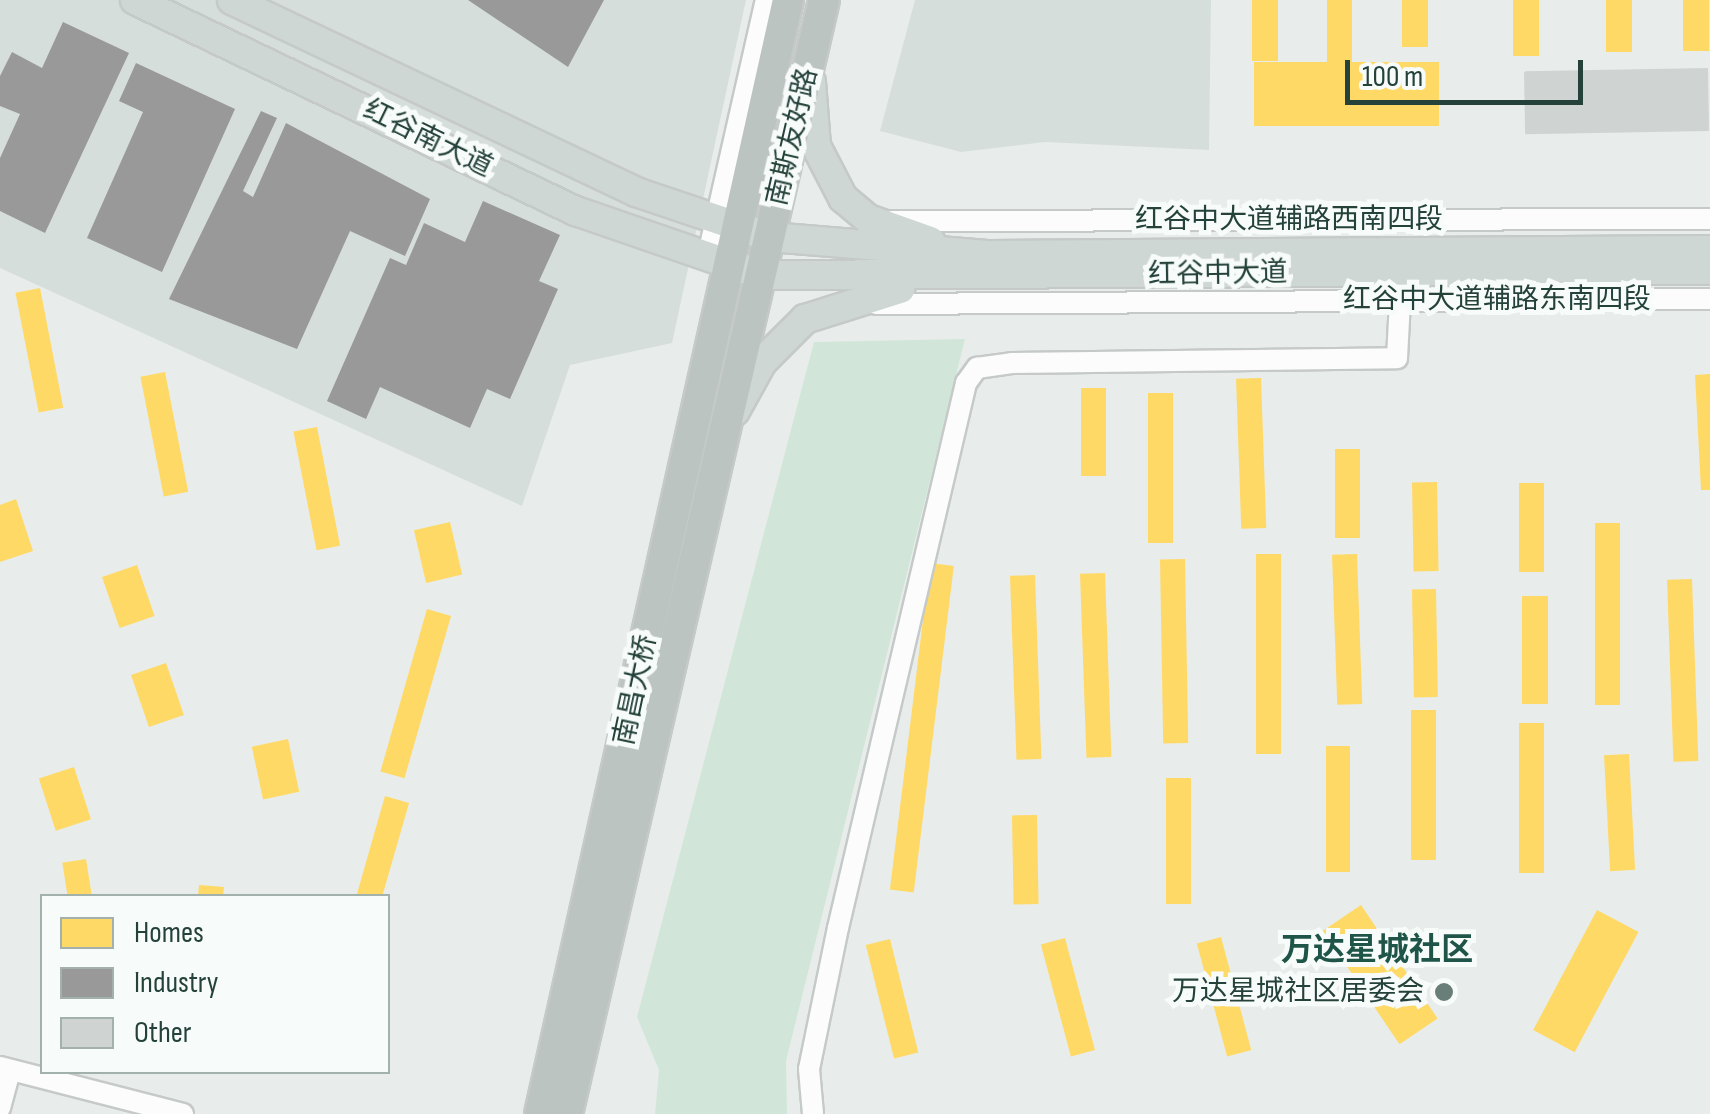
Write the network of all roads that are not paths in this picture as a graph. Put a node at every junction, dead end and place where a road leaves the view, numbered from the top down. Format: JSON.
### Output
{"nodes":[{"id":1,"x":135,"y":0,"type":"edge"},
{"id":2,"x":232,"y":0,"type":"edge"},
{"id":3,"x":766,"y":0,"type":"edge"},
{"id":4,"x":788,"y":0,"type":"edge"},
{"id":5,"x":824,"y":0,"type":"edge"},
{"id":6,"x":812,"y":52,"type":"junction"},
{"id":7,"x":868,"y":219,"type":"junction"},
{"id":8,"x":1710,"y":219,"type":"edge"},
{"id":9,"x":725,"y":227,"type":"junction"},
{"id":10,"x":770,"y":237,"type":"junction"},
{"id":11,"x":1710,"y":250,"type":"edge"},
{"id":12,"x":1537,"y":261,"type":"junction"},
{"id":13,"x":717,"y":262,"type":"junction"},
{"id":14,"x":984,"y":266,"type":"junction"},
{"id":15,"x":1710,"y":270,"type":"edge"},
{"id":16,"x":762,"y":275,"type":"junction"},
{"id":17,"x":1710,"y":299,"type":"edge"},
{"id":18,"x":1400,"y":300,"type":"junction"},
{"id":19,"x":805,"y":319,"type":"junction"},
{"id":20,"x":730,"y":421,"type":"junction"},
{"id":21,"x":601,"y":911,"type":"junction"},
{"id":22,"x":5,"y":1069,"type":"edge"},
{"id":23,"x":0,"y":1108,"type":"edge"},
{"id":24,"x":183,"y":1114,"type":"edge"},
{"id":25,"x":540,"y":1114,"type":"edge"},
{"id":26,"x":567,"y":1114,"type":"edge"},
{"id":27,"x":813,"y":1114,"type":"edge"}],
"edges":[{"from":1,"to":13,"type":"main road","name":"红谷南大道"},
{"from":2,"to":9,"type":"main road","name":"红谷南大道"},
{"from":3,"to":9,"type":"street"},
{"from":4,"to":9,"type":"highway","name":"南斯友好路"},
{"from":5,"to":6,"type":"highway","name":"南斯友好路"},
{"from":6,"to":7,"type":"main road"},
{"from":6,"to":10,"type":"highway","name":"南斯友好路"},
{"from":7,"to":8,"type":"street","name":"红谷中大道辅路西南四段"},
{"from":7,"to":14,"type":"main road"},
{"from":9,"to":10,"type":"main road","name":"红谷中大道"},
{"from":9,"to":13,"type":"highway","name":"南斯友好路"},
{"from":10,"to":14,"type":"main road","name":"红谷中大道"},
{"from":10,"to":16,"type":"highway","name":"南斯友好路"},
{"from":11,"to":12,"type":"main road","name":"红谷中大道"},
{"from":12,"to":14,"type":"main road","name":"红谷中大道"},
{"from":12,"to":15,"type":"main road","name":"红谷中大道"},
{"from":13,"to":16,"type":"main road","name":"红谷中大道"},
{"from":13,"to":21,"type":"highway","name":"南昌大桥"},
{"from":14,"to":16,"type":"main road","name":"红谷中大道"},
{"from":14,"to":19,"type":"main road"},
{"from":16,"to":20,"type":"highway","name":"南昌大桥"},
{"from":17,"to":18,"type":"street","name":"红谷中大道辅路东南四段"},
{"from":18,"to":19,"type":"street","name":"红谷中大道辅路东南四段"},
{"from":18,"to":27,"type":"street"},
{"from":19,"to":20,"type":"main road"},
{"from":20,"to":21,"type":"highway","name":"南昌大桥"},
{"from":21,"to":25,"type":"highway","name":"南昌大桥"},
{"from":21,"to":26,"type":"highway","name":"南昌大桥"},
{"from":22,"to":23,"type":"street"},
{"from":22,"to":24,"type":"street"}]}
